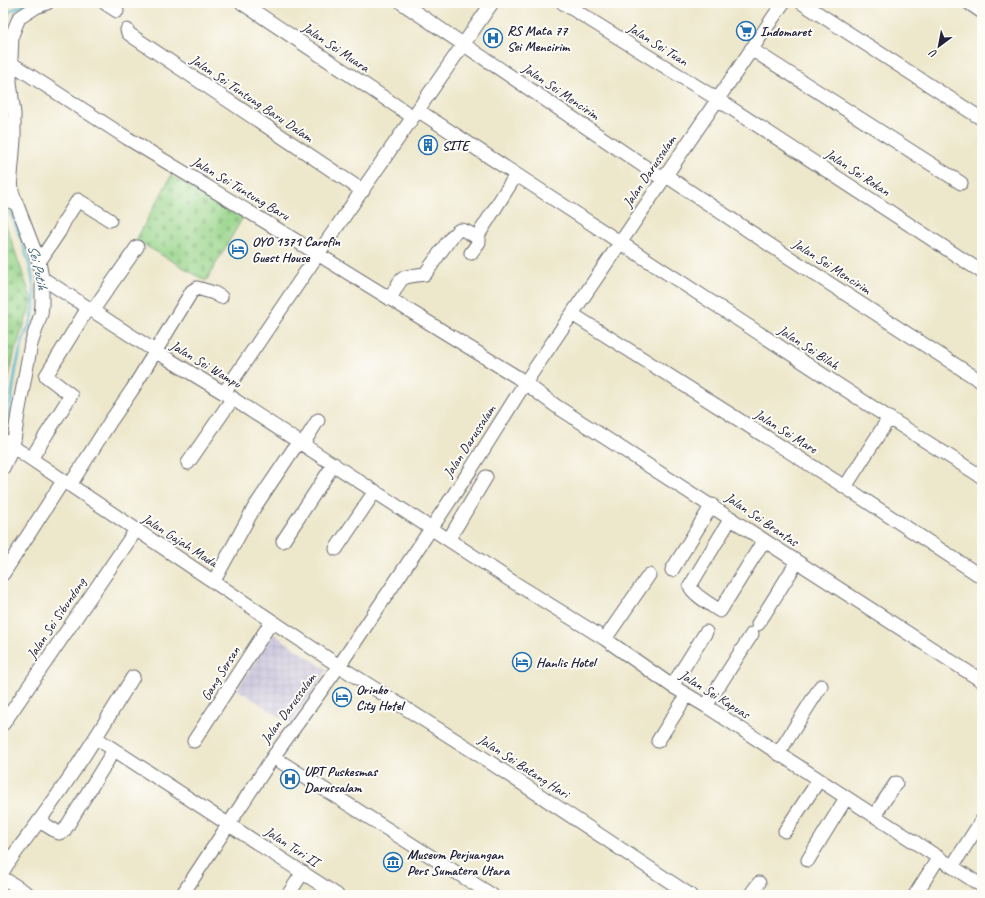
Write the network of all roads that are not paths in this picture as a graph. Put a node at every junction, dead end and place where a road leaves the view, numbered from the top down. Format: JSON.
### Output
{"nodes":[{"id":1,"x":47,"y":3,"type":"edge"},
{"id":2,"x":105,"y":3,"type":"edge"},
{"id":3,"x":242,"y":3,"type":"edge"},
{"id":4,"x":402,"y":3,"type":"edge"},
{"id":5,"x":492,"y":3,"type":"edge"},
{"id":6,"x":563,"y":3,"type":"edge"},
{"id":7,"x":783,"y":3,"type":"edge"},
{"id":8,"x":802,"y":3,"type":"edge"},
{"id":9,"x":969,"y":3,"type":"edge"},
{"id":10,"x":117,"y":11,"type":"dead end"},
{"id":11,"x":982,"y":12,"type":"edge"},
{"id":12,"x":127,"y":30,"type":"dead end"},
{"id":13,"x":463,"y":44,"type":"junction"},
{"id":14,"x":751,"y":50,"type":"junction"},
{"id":15,"x":6,"y":60,"type":"edge"},
{"id":16,"x":717,"y":99,"type":"junction"},
{"id":17,"x":416,"y":114,"type":"junction"},
{"id":18,"x":982,"y":119,"type":"edge"},
{"id":19,"x":516,"y":175,"type":"junction"},
{"id":20,"x":664,"y":177,"type":"junction"},
{"id":21,"x":961,"y":183,"type":"dead end"},
{"id":22,"x":362,"y":191,"type":"junction"},
{"id":23,"x":11,"y":201,"type":"edge"},
{"id":24,"x":110,"y":220,"type":"dead end"},
{"id":25,"x":477,"y":237,"type":"junction"},
{"id":26,"x":620,"y":243,"type":"junction"},
{"id":27,"x":137,"y":247,"type":"dead end"},
{"id":28,"x":471,"y":253,"type":"dead end"},
{"id":29,"x":318,"y":254,"type":"junction"},
{"id":30,"x":39,"y":262,"type":"junction"},
{"id":31,"x":982,"y":272,"type":"edge"},
{"id":32,"x":42,"y":278,"type":"junction"},
{"id":33,"x":221,"y":297,"type":"dead end"},
{"id":34,"x":390,"y":299,"type":"junction"},
{"id":35,"x":90,"y":309,"type":"junction"},
{"id":36,"x":572,"y":314,"type":"junction"},
{"id":37,"x":155,"y":351,"type":"junction"},
{"id":38,"x":982,"y":382,"type":"edge"},
{"id":39,"x":525,"y":383,"type":"junction"},
{"id":40,"x":228,"y":396,"type":"junction"},
{"id":41,"x":889,"y":418,"type":"junction"},
{"id":42,"x":318,"y":420,"type":"dead end"},
{"id":43,"x":301,"y":443,"type":"junction"},
{"id":44,"x":9,"y":444,"type":"edge"},
{"id":45,"x":31,"y":459,"type":"junction"},
{"id":46,"x":188,"y":463,"type":"dead end"},
{"id":47,"x":334,"y":464,"type":"junction"},
{"id":48,"x":3,"y":468,"type":"edge"},
{"id":49,"x":486,"y":477,"type":"dead end"},
{"id":50,"x":982,"y":477,"type":"edge"},
{"id":51,"x":67,"y":483,"type":"junction"},
{"id":52,"x":845,"y":487,"type":"junction"},
{"id":53,"x":375,"y":491,"type":"junction"},
{"id":54,"x":712,"y":505,"type":"junction"},
{"id":55,"x":731,"y":518,"type":"junction"},
{"id":56,"x":431,"y":528,"type":"junction"},
{"id":57,"x":136,"y":530,"type":"junction"},
{"id":58,"x":449,"y":539,"type":"junction"},
{"id":59,"x":764,"y":540,"type":"junction"},
{"id":60,"x":283,"y":541,"type":"dead end"},
{"id":61,"x":336,"y":549,"type":"dead end"},
{"id":62,"x":797,"y":562,"type":"junction"},
{"id":63,"x":672,"y":570,"type":"dead end"},
{"id":64,"x":3,"y":574,"type":"edge"},
{"id":65,"x":649,"y":575,"type":"dead end"},
{"id":66,"x":982,"y":577,"type":"edge"},
{"id":67,"x":214,"y":581,"type":"junction"},
{"id":68,"x":272,"y":621,"type":"junction"},
{"id":69,"x":706,"y":632,"type":"dead end"},
{"id":70,"x":605,"y":639,"type":"junction"},
{"id":71,"x":339,"y":666,"type":"junction"},
{"id":72,"x":133,"y":677,"type":"dead end"},
{"id":73,"x":982,"y":681,"type":"edge"},
{"id":74,"x":672,"y":686,"type":"junction"},
{"id":75,"x":821,"y":686,"type":"dead end"},
{"id":76,"x":687,"y":695,"type":"junction"},
{"id":77,"x":706,"y":706,"type":"junction"},
{"id":78,"x":3,"y":724,"type":"edge"},
{"id":79,"x":96,"y":738,"type":"junction"},
{"id":80,"x":194,"y":741,"type":"dead end"},
{"id":81,"x":658,"y":741,"type":"dead end"},
{"id":82,"x":114,"y":750,"type":"junction"},
{"id":83,"x":778,"y":754,"type":"junction"},
{"id":84,"x":273,"y":757,"type":"junction"},
{"id":85,"x":819,"y":780,"type":"junction"},
{"id":86,"x":896,"y":783,"type":"dead end"},
{"id":87,"x":846,"y":798,"type":"junction"},
{"id":88,"x":874,"y":816,"type":"junction"},
{"id":89,"x":982,"y":820,"type":"edge"},
{"id":90,"x":39,"y":821,"type":"junction"},
{"id":91,"x":229,"y":823,"type":"junction"},
{"id":92,"x":785,"y":831,"type":"dead end"},
{"id":93,"x":7,"y":853,"type":"edge"},
{"id":94,"x":939,"y":857,"type":"junction"},
{"id":95,"x":808,"y":860,"type":"dead end"},
{"id":96,"x":953,"y":865,"type":"junction"},
{"id":97,"x":3,"y":871,"type":"edge"},
{"id":98,"x":303,"y":872,"type":"junction"},
{"id":99,"x":3,"y":878,"type":"edge"},
{"id":100,"x":759,"y":883,"type":"dead end"},
{"id":101,"x":982,"y":886,"type":"edge"},
{"id":102,"x":30,"y":895,"type":"edge"},
{"id":103,"x":182,"y":895,"type":"edge"},
{"id":104,"x":288,"y":895,"type":"edge"},
{"id":105,"x":337,"y":895,"type":"edge"},
{"id":106,"x":492,"y":895,"type":"edge"},
{"id":107,"x":690,"y":895,"type":"edge"},
{"id":108,"x":750,"y":895,"type":"edge"},
{"id":109,"x":915,"y":895,"type":"edge"}],
"edges":[{"from":1,"to":15,"type":"street"},
{"from":2,"to":10,"type":"street"},
{"from":3,"to":17,"type":"street","name":"Jalan Sei Muara"},
{"from":4,"to":13,"type":"street","name":"Jalan Sei Mencirim"},
{"from":5,"to":13,"type":"street"},
{"from":6,"to":16,"type":"street","name":"Jalan Sei Tuan"},
{"from":7,"to":14,"type":"street","name":"Jalan Darussalam"},
{"from":8,"to":18,"type":"street"},
{"from":9,"to":11,"type":"street"},
{"from":12,"to":22,"type":"street","name":"Jalan Sei Tuntung Baru Dalam"},
{"from":13,"to":17,"type":"street"},
{"from":13,"to":20,"type":"street","name":"Jalan Sei Mencirim"},
{"from":14,"to":16,"type":"street","name":"Jalan Darussalam"},
{"from":14,"to":21,"type":"street"},
{"from":15,"to":23,"type":"street"},
{"from":15,"to":29,"type":"street","name":"Jalan Sei Tuntung Baru"},
{"from":16,"to":20,"type":"street","name":"Jalan Darussalam"},
{"from":16,"to":31,"type":"street","name":"Jalan Sei Rokan"},
{"from":17,"to":19,"type":"street","name":"Jalan Sei Muara"},
{"from":17,"to":22,"type":"street"},
{"from":19,"to":25,"type":"street"},
{"from":19,"to":26,"type":"street","name":"Jalan Sei Bilah"},
{"from":20,"to":26,"type":"street","name":"Jalan Darussalam"},
{"from":20,"to":38,"type":"street","name":"Jalan Sei Mencirim"},
{"from":22,"to":29,"type":"street"},
{"from":23,"to":30,"type":"street"},
{"from":24,"to":30,"type":"street"},
{"from":25,"to":28,"type":"street"},
{"from":25,"to":34,"type":"street"},
{"from":26,"to":36,"type":"street","name":"Jalan Darussalam"},
{"from":26,"to":41,"type":"street","name":"Jalan Sei Bilah"},
{"from":27,"to":35,"type":"street"},
{"from":29,"to":34,"type":"street","name":"Jalan Sei Tuntung Baru"},
{"from":29,"to":40,"type":"street"},
{"from":30,"to":32,"type":"street"},
{"from":32,"to":35,"type":"street","name":"Jalan Sei Wampu"},
{"from":32,"to":44,"type":"street"},
{"from":33,"to":37,"type":"street"},
{"from":34,"to":39,"type":"street","name":"Jalan Sei Tuntung Baru"},
{"from":35,"to":37,"type":"street","name":"Jalan Sei Wampu"},
{"from":35,"to":45,"type":"street"},
{"from":36,"to":39,"type":"street","name":"Jalan Darussalam"},
{"from":36,"to":52,"type":"street","name":"Jalan Sei Mare"},
{"from":37,"to":40,"type":"street","name":"Jalan Sei Wampu"},
{"from":37,"to":51,"type":"street"},
{"from":39,"to":54,"type":"street","name":"Jalan Sei Brantas"},
{"from":39,"to":56,"type":"street","name":"Jalan Darussalam"},
{"from":40,"to":43,"type":"street","name":"Jalan Sei Wampu"},
{"from":40,"to":46,"type":"street"},
{"from":41,"to":50,"type":"street","name":"Jalan Sei Bilah"},
{"from":41,"to":52,"type":"street"},
{"from":42,"to":43,"type":"street"},
{"from":43,"to":47,"type":"street","name":"Jalan Sei Wampu"},
{"from":43,"to":67,"type":"street"},
{"from":44,"to":45,"type":"street","name":"Jalan Gajah Mada"},
{"from":44,"to":48,"type":"street"},
{"from":45,"to":51,"type":"street","name":"Jalan Gajah Mada"},
{"from":47,"to":53,"type":"street","name":"Jalan Sei Wampu"},
{"from":47,"to":60,"type":"street"},
{"from":49,"to":58,"type":"street"},
{"from":51,"to":57,"type":"street","name":"Jalan Gajah Mada"},
{"from":51,"to":64,"type":"street"},
{"from":52,"to":66,"type":"street","name":"Jalan Sei Mare"},
{"from":53,"to":56,"type":"street","name":"Jalan Sei Wampu"},
{"from":53,"to":61,"type":"street"},
{"from":54,"to":55,"type":"street","name":"Jalan Sei Brantas"},
{"from":54,"to":63,"type":"street"},
{"from":55,"to":59,"type":"street","name":"Jalan Sei Brantas"},
{"from":55,"to":59,"type":"street"},
{"from":56,"to":58,"type":"street","name":"Jalan Sei Kapuas"},
{"from":56,"to":71,"type":"street","name":"Jalan Darussalam"},
{"from":57,"to":67,"type":"street","name":"Jalan Gajah Mada"},
{"from":57,"to":78,"type":"street","name":"Jalan Sei Sibundong"},
{"from":58,"to":70,"type":"street","name":"Jalan Sei Kapuas"},
{"from":59,"to":62,"type":"street","name":"Jalan Sei Brantas"},
{"from":62,"to":73,"type":"street","name":"Jalan Sei Brantas"},
{"from":62,"to":77,"type":"street"},
{"from":65,"to":70,"type":"street"},
{"from":67,"to":68,"type":"street","name":"Jalan Gajah Mada"},
{"from":68,"to":71,"type":"street","name":"Jalan Gajah Mada"},
{"from":68,"to":80,"type":"street","name":"Gang Sersan"},
{"from":69,"to":74,"type":"street"},
{"from":70,"to":74,"type":"street","name":"Jalan Sei Kapuas"},
{"from":71,"to":84,"type":"street","name":"Jalan Darussalam"},
{"from":71,"to":107,"type":"street","name":"Jalan Sei Batang Hari"},
{"from":72,"to":79,"type":"street"},
{"from":74,"to":76,"type":"street","name":"Jalan Sei Kapuas"},
{"from":75,"to":83,"type":"street"},
{"from":76,"to":77,"type":"street","name":"Jalan Sei Kapuas"},
{"from":76,"to":81,"type":"street"},
{"from":77,"to":83,"type":"street","name":"Jalan Sei Kapuas"},
{"from":79,"to":82,"type":"street","name":"Jalan Turi II"},
{"from":79,"to":90,"type":"street"},
{"from":82,"to":90,"type":"street"},
{"from":82,"to":91,"type":"street","name":"Jalan Turi II"},
{"from":83,"to":85,"type":"street","name":"Jalan Sei Kapuas"},
{"from":84,"to":91,"type":"street","name":"Jalan Darussalam"},
{"from":84,"to":106,"type":"street"},
{"from":85,"to":87,"type":"street","name":"Jalan Sei Kapuas"},
{"from":85,"to":92,"type":"street"},
{"from":86,"to":88,"type":"street"},
{"from":87,"to":88,"type":"street","name":"Jalan Sei Kapuas"},
{"from":87,"to":95,"type":"street"},
{"from":88,"to":94,"type":"street","name":"Jalan Sei Kapuas"},
{"from":89,"to":96,"type":"street"},
{"from":90,"to":93,"type":"street"},
{"from":91,"to":98,"type":"street","name":"Jalan Turi II"},
{"from":91,"to":103,"type":"street","name":"Jalan Darussalam"},
{"from":93,"to":97,"type":"street"},
{"from":94,"to":96,"type":"street","name":"Jalan Sei Kapuas"},
{"from":94,"to":109,"type":"street"},
{"from":96,"to":101,"type":"street","name":"Jalan Sei Kapuas"},
{"from":98,"to":104,"type":"street"},
{"from":98,"to":105,"type":"street","name":"Jalan Turi II"},
{"from":99,"to":102,"type":"street"},
{"from":100,"to":108,"type":"street"}]}
